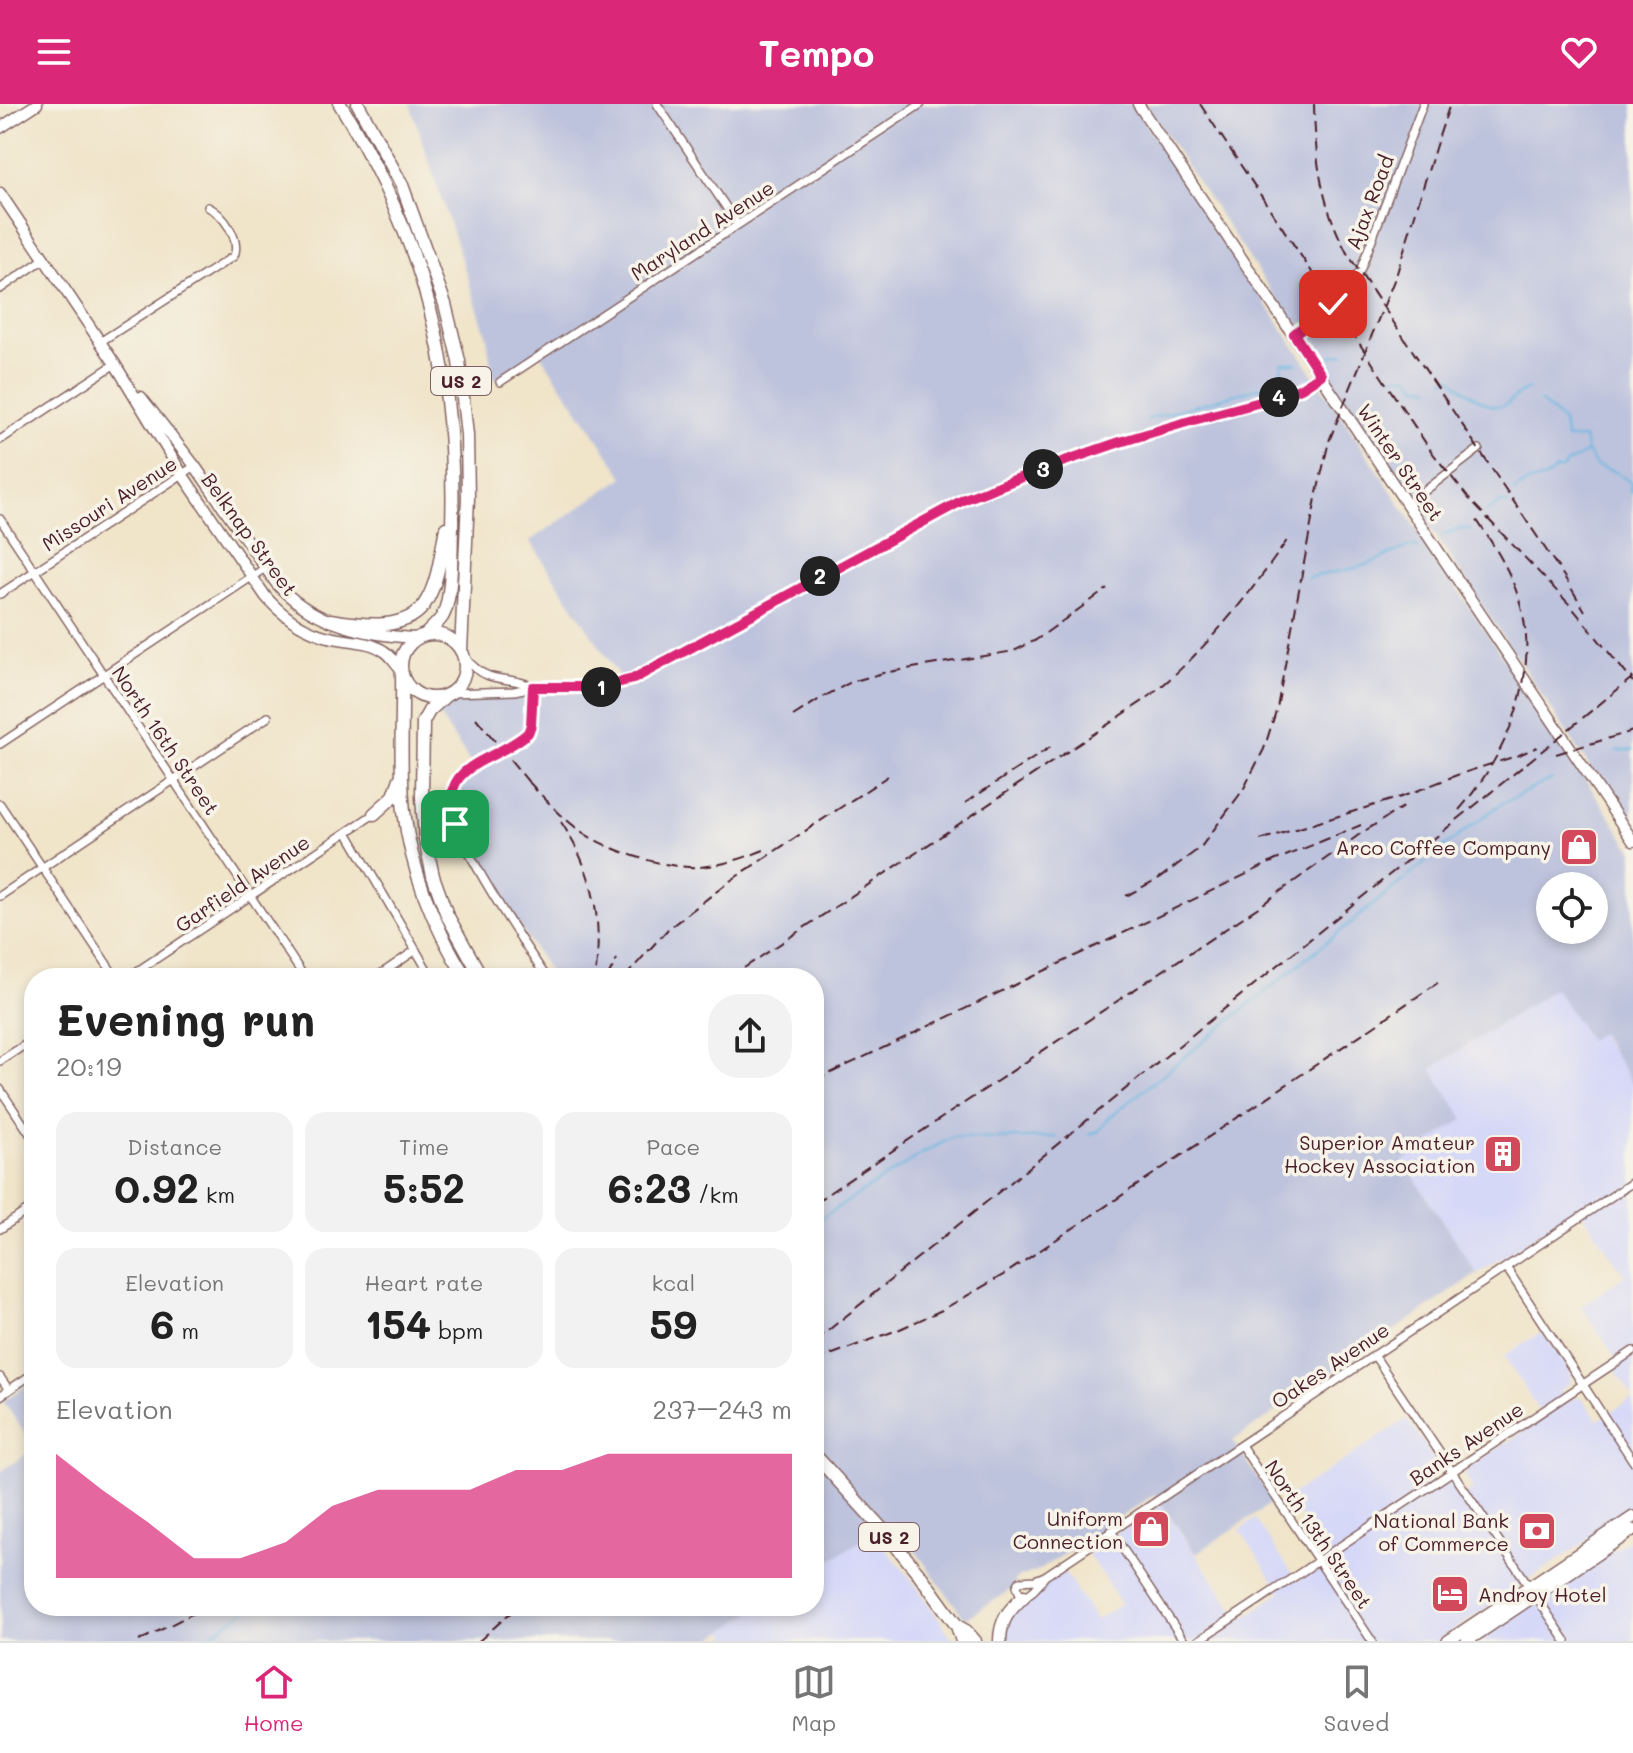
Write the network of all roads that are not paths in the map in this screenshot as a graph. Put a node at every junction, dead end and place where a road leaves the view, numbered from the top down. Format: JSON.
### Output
{"nodes":[{"id":1,"x":37,"y":104,"type":"edge"},
{"id":2,"x":340,"y":104,"type":"edge"},
{"id":3,"x":358,"y":104,"type":"edge"},
{"id":4,"x":657,"y":104,"type":"edge"},
{"id":5,"x":921,"y":104,"type":"edge"},
{"id":6,"x":1138,"y":104,"type":"edge"},
{"id":7,"x":1423,"y":104,"type":"edge"},
{"id":8,"x":0,"y":128,"type":"edge"},
{"id":9,"x":0,"y":193,"type":"edge"},
{"id":10,"x":208,"y":207,"type":"dead end"},
{"id":11,"x":738,"y":225,"type":"junction"},
{"id":12,"x":44,"y":259,"type":"junction"},
{"id":13,"x":0,"y":289,"type":"edge"},
{"id":14,"x":1294,"y":334,"type":"junction"},
{"id":15,"x":100,"y":342,"type":"junction"},
{"id":16,"x":115,"y":364,"type":"junction"},
{"id":17,"x":1321,"y":375,"type":"junction"},
{"id":18,"x":500,"y":382,"type":"dead end"},
{"id":19,"x":0,"y":440,"type":"edge"},
{"id":20,"x":1479,"y":449,"type":"dead end"},
{"id":21,"x":195,"y":466,"type":"junction"},
{"id":22,"x":182,"y":474,"type":"junction"},
{"id":23,"x":452,"y":498,"type":"junction"},
{"id":24,"x":1408,"y":504,"type":"junction"},
{"id":25,"x":0,"y":519,"type":"edge"},
{"id":26,"x":265,"y":568,"type":"junction"},
{"id":27,"x":34,"y":571,"type":"junction"},
{"id":28,"x":251,"y":576,"type":"junction"},
{"id":29,"x":0,"y":594,"type":"edge"},
{"id":30,"x":330,"y":620,"type":"junction"},
{"id":31,"x":421,"y":636,"type":"junction"},
{"id":32,"x":462,"y":653,"type":"junction"},
{"id":33,"x":401,"y":672,"type":"junction"},
{"id":34,"x":104,"y":676,"type":"junction"},
{"id":35,"x":533,"y":687,"type":"junction"},
{"id":36,"x":448,"y":694,"type":"junction"},
{"id":37,"x":268,"y":717,"type":"dead end"},
{"id":38,"x":0,"y":744,"type":"edge"},
{"id":39,"x":403,"y":773,"type":"junction"},
{"id":40,"x":173,"y":781,"type":"junction"},
{"id":41,"x":0,"y":804,"type":"edge"},
{"id":42,"x":374,"y":814,"type":"junction"},
{"id":43,"x":347,"y":832,"type":"junction"},
{"id":44,"x":408,"y":832,"type":"junction"},
{"id":45,"x":1633,"y":841,"type":"edge"},
{"id":46,"x":42,"y":868,"type":"junction"},
{"id":47,"x":0,"y":896,"type":"edge"},
{"id":48,"x":250,"y":896,"type":"junction"},
{"id":49,"x":416,"y":950,"type":"junction"},
{"id":50,"x":109,"y":968,"type":"edge"},
{"id":51,"x":142,"y":968,"type":"edge"},
{"id":52,"x":298,"y":968,"type":"edge"},
{"id":53,"x":390,"y":968,"type":"edge"},
{"id":54,"x":426,"y":968,"type":"edge"},
{"id":55,"x":460,"y":968,"type":"edge"},
{"id":56,"x":476,"y":968,"type":"edge"},
{"id":57,"x":540,"y":968,"type":"edge"},
{"id":58,"x":24,"y":1045,"type":"edge"},
{"id":59,"x":0,"y":1061,"type":"edge"},
{"id":60,"x":0,"y":1089,"type":"edge"},
{"id":61,"x":24,"y":1125,"type":"edge"},
{"id":62,"x":1633,"y":1182,"type":"edge"},
{"id":63,"x":24,"y":1213,"type":"edge"},
{"id":64,"x":0,"y":1229,"type":"edge"},
{"id":65,"x":1506,"y":1267,"type":"junction"},
{"id":66,"x":1633,"y":1351,"type":"edge"},
{"id":67,"x":1374,"y":1355,"type":"junction"},
{"id":68,"x":0,"y":1377,"type":"edge"},
{"id":69,"x":24,"y":1380,"type":"edge"},
{"id":70,"x":1582,"y":1384,"type":"junction"},
{"id":71,"x":9,"y":1390,"type":"junction"},
{"id":72,"x":0,"y":1396,"type":"edge"},
{"id":73,"x":1241,"y":1445,"type":"junction"},
{"id":74,"x":1633,"y":1461,"type":"edge"},
{"id":75,"x":824,"y":1465,"type":"edge"},
{"id":76,"x":1452,"y":1471,"type":"junction"},
{"id":77,"x":1633,"y":1517,"type":"edge"},
{"id":78,"x":1633,"y":1530,"type":"edge"},
{"id":79,"x":1111,"y":1531,"type":"junction"},
{"id":80,"x":1318,"y":1561,"type":"junction"},
{"id":81,"x":1045,"y":1576,"type":"junction"},
{"id":82,"x":1533,"y":1590,"type":"junction"},
{"id":83,"x":1024,"y":1596,"type":"junction"},
{"id":84,"x":957,"y":1626,"type":"junction"},
{"id":85,"x":962,"y":1641,"type":"edge"},
{"id":86,"x":975,"y":1641,"type":"edge"},
{"id":87,"x":1000,"y":1641,"type":"edge"},
{"id":88,"x":1184,"y":1641,"type":"edge"},
{"id":89,"x":1198,"y":1641,"type":"edge"},
{"id":90,"x":1372,"y":1641,"type":"edge"},
{"id":91,"x":1448,"y":1641,"type":"edge"},
{"id":92,"x":1467,"y":1641,"type":"edge"},
{"id":93,"x":1566,"y":1641,"type":"edge"}],
"edges":[{"from":1,"to":8,"type":"street"},
{"from":2,"to":23,"type":"highway","number":"US 2"},
{"from":3,"to":32,"type":"highway","number":"US 2"},
{"from":4,"to":11,"type":"street"},
{"from":5,"to":11,"type":"street","name":"Maryland Avenue"},
{"from":6,"to":14,"type":"street","name":"Winter Street"},
{"from":7,"to":14,"type":"street","name":"Ajax Road"},
{"from":9,"to":12,"type":"street","name":"Belknap Street"},
{"from":10,"to":15,"type":"street"},
{"from":11,"to":18,"type":"street","name":"Maryland Avenue"},
{"from":12,"to":13,"type":"street"},
{"from":12,"to":15,"type":"street","name":"Belknap Street"},
{"from":14,"to":17,"type":"street","name":"Winter Street"},
{"from":15,"to":16,"type":"street","name":"Belknap Street"},
{"from":16,"to":19,"type":"street"},
{"from":16,"to":21,"type":"street","name":"Belknap Street"},
{"from":16,"to":22,"type":"street","name":"Belknap Street"},
{"from":17,"to":24,"type":"street","name":"Winter Street"},
{"from":17,"to":35,"type":"street"},
{"from":20,"to":24,"type":"street"},
{"from":21,"to":22,"type":"street","name":"Missouri Avenue"},
{"from":21,"to":26,"type":"street","name":"Belknap Street"},
{"from":22,"to":27,"type":"street","name":"Missouri Avenue"},
{"from":22,"to":28,"type":"street","name":"Belknap Street"},
{"from":23,"to":30,"type":"highway"},
{"from":23,"to":31,"type":"highway","number":"US 2"},
{"from":24,"to":45,"type":"street","name":"Winter Street"},
{"from":25,"to":27,"type":"street","name":"North 16th Street"},
{"from":26,"to":28,"type":"street"},
{"from":26,"to":30,"type":"street","name":"Belknap Street"},
{"from":27,"to":29,"type":"street","name":"Missouri Avenue"},
{"from":27,"to":34,"type":"street","name":"North 16th Street"},
{"from":28,"to":33,"type":"street","name":"Belknap Street"},
{"from":28,"to":34,"type":"street"},
{"from":30,"to":31,"type":"street","name":"Belknap Street"},
{"from":31,"to":32,"type":"highway"},
{"from":31,"to":33,"type":"highway","number":"US 2"},
{"from":32,"to":35,"type":"street"},
{"from":32,"to":36,"type":"highway","number":"US 2"},
{"from":33,"to":36,"type":"highway"},
{"from":33,"to":39,"type":"highway","number":"US 2"},
{"from":34,"to":38,"type":"street"},
{"from":34,"to":40,"type":"street","name":"North 16th Street"},
{"from":35,"to":36,"type":"street"},
{"from":35,"to":57,"type":"street"},
{"from":36,"to":56,"type":"highway","number":"US 2"},
{"from":37,"to":40,"type":"street"},
{"from":39,"to":42,"type":"highway"},
{"from":39,"to":44,"type":"highway","number":"US 2"},
{"from":40,"to":46,"type":"street"},
{"from":40,"to":48,"type":"street","name":"North 16th Street"},
{"from":41,"to":46,"type":"street"},
{"from":42,"to":43,"type":"street","name":"Garfield Avenue"},
{"from":42,"to":44,"type":"highway"},
{"from":43,"to":48,"type":"street","name":"Garfield Avenue"},
{"from":43,"to":49,"type":"street"},
{"from":44,"to":55,"type":"highway","number":"US 2"},
{"from":46,"to":47,"type":"street"},
{"from":46,"to":50,"type":"street"},
{"from":48,"to":51,"type":"street","name":"Garfield Avenue"},
{"from":48,"to":52,"type":"street","name":"North 16th Street"},
{"from":49,"to":53,"type":"street"},
{"from":49,"to":54,"type":"street"},
{"from":58,"to":59,"type":"street"},
{"from":60,"to":61,"type":"street"},
{"from":62,"to":65,"type":"street","name":"Oakes Avenue"},
{"from":63,"to":64,"type":"street"},
{"from":65,"to":67,"type":"street","name":"Oakes Avenue"},
{"from":65,"to":70,"type":"street"},
{"from":66,"to":70,"type":"street","name":"Banks Avenue"},
{"from":67,"to":73,"type":"street","name":"Oakes Avenue"},
{"from":67,"to":76,"type":"street"},
{"from":68,"to":71,"type":"street"},
{"from":69,"to":71,"type":"street"},
{"from":70,"to":74,"type":"street"},
{"from":70,"to":76,"type":"street","name":"Banks Avenue"},
{"from":71,"to":72,"type":"street"},
{"from":73,"to":79,"type":"street","name":"Oakes Avenue"},
{"from":73,"to":80,"type":"street","name":"North 13th Street"},
{"from":75,"to":84,"type":"highway","number":"US 2"},
{"from":76,"to":80,"type":"street","name":"Banks Avenue"},
{"from":76,"to":82,"type":"street"},
{"from":77,"to":82,"type":"main road"},
{"from":78,"to":82,"type":"main road"},
{"from":79,"to":81,"type":"street","name":"Oakes Avenue"},
{"from":79,"to":88,"type":"street"},
{"from":80,"to":89,"type":"street","name":"Banks Avenue"},
{"from":80,"to":90,"type":"street","name":"North 13th Street"},
{"from":81,"to":83,"type":"street","name":"Oakes Avenue"},
{"from":81,"to":83,"type":"street","name":"Oakes Avenue"},
{"from":82,"to":91,"type":"main road"},
{"from":82,"to":92,"type":"main road"},
{"from":82,"to":93,"type":"street"},
{"from":83,"to":87,"type":"highway"},
{"from":84,"to":85,"type":"highway","number":"US 2"},
{"from":84,"to":86,"type":"highway","number":"US 2"}]}
